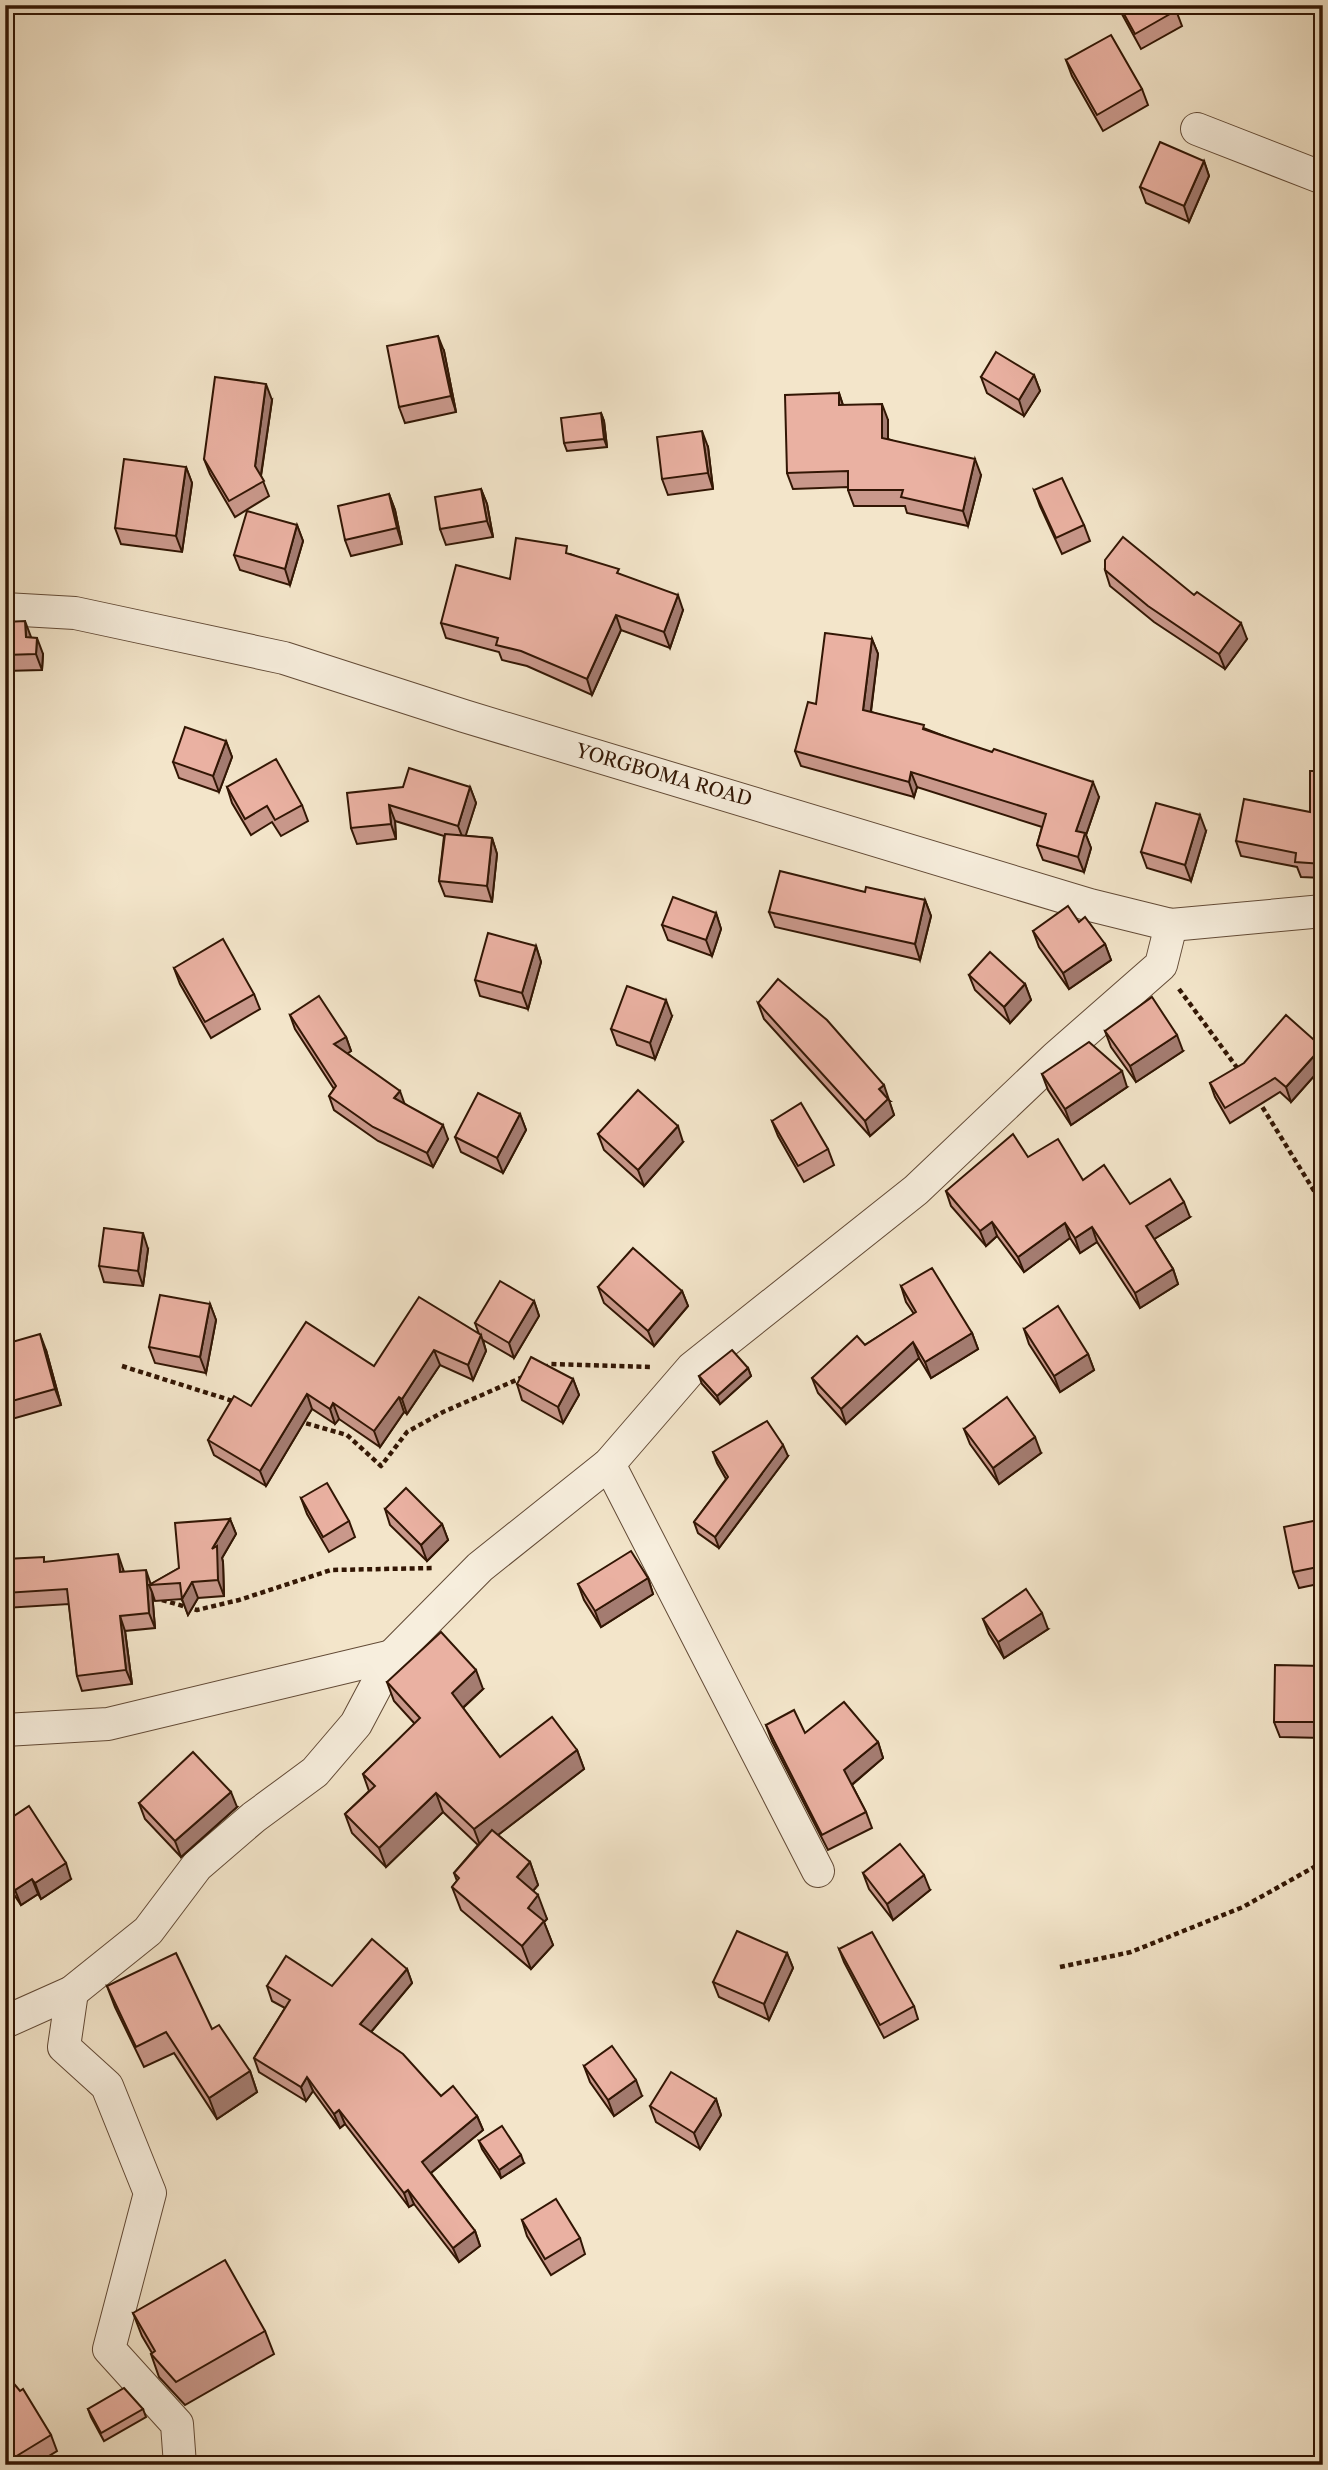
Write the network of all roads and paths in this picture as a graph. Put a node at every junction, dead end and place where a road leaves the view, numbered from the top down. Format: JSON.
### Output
{"nodes":[{"id":1,"x":1197,"y":129,"type":"dead end"},
{"id":2,"x":1323,"y":178,"type":"edge"},
{"id":3,"x":5,"y":609,"type":"edge"},
{"id":4,"x":1323,"y":911,"type":"edge"},
{"id":5,"x":1171,"y":925,"type":"junction"},
{"id":6,"x":1161,"y":965,"type":"junction"},
{"id":7,"x":1246,"y":1081,"type":"edge"},
{"id":8,"x":1253,"y":1092,"type":"edge"},
{"id":9,"x":1323,"y":1198,"type":"edge"},
{"id":10,"x":122,"y":1366,"type":"dead end"},
{"id":11,"x":692,"y":1368,"type":"junction"},
{"id":12,"x":539,"y":1370,"type":"edge"},
{"id":13,"x":527,"y":1375,"type":"edge"},
{"id":14,"x":250,"y":1406,"type":"edge"},
{"id":15,"x":287,"y":1417,"type":"edge"},
{"id":16,"x":609,"y":1464,"type":"junction"},
{"id":17,"x":480,"y":1567,"type":"junction"},
{"id":18,"x":162,"y":1600,"type":"edge"},
{"id":19,"x":392,"y":1656,"type":"junction"},
{"id":20,"x":5,"y":1730,"type":"edge"},
{"id":21,"x":1323,"y":1862,"type":"edge"},
{"id":22,"x":818,"y":1871,"type":"dead end"},
{"id":23,"x":1060,"y":1967,"type":"dead end"},
{"id":24,"x":72,"y":1992,"type":"junction"},
{"id":25,"x":5,"y":2022,"type":"edge"},
{"id":26,"x":180,"y":2465,"type":"edge"}],
"edges":[{"from":1,"to":2,"type":"street"},
{"from":3,"to":5,"type":"street","name":"YORGBOMA ROAD"},
{"from":4,"to":5,"type":"street","name":"YORGBOMA ROAD"},
{"from":5,"to":6,"type":"street"},
{"from":6,"to":7,"type":"path"},
{"from":6,"to":11,"type":"street"},
{"from":8,"to":9,"type":"path"},
{"from":10,"to":14,"type":"path"},
{"from":11,"to":12,"type":"path"},
{"from":11,"to":16,"type":"street"},
{"from":13,"to":15,"type":"path"},
{"from":16,"to":17,"type":"street"},
{"from":16,"to":22,"type":"street"},
{"from":17,"to":18,"type":"path"},
{"from":17,"to":19,"type":"street"},
{"from":19,"to":20,"type":"street"},
{"from":19,"to":24,"type":"street"},
{"from":21,"to":23,"type":"path"},
{"from":24,"to":25,"type":"street"},
{"from":24,"to":26,"type":"street"}]}
